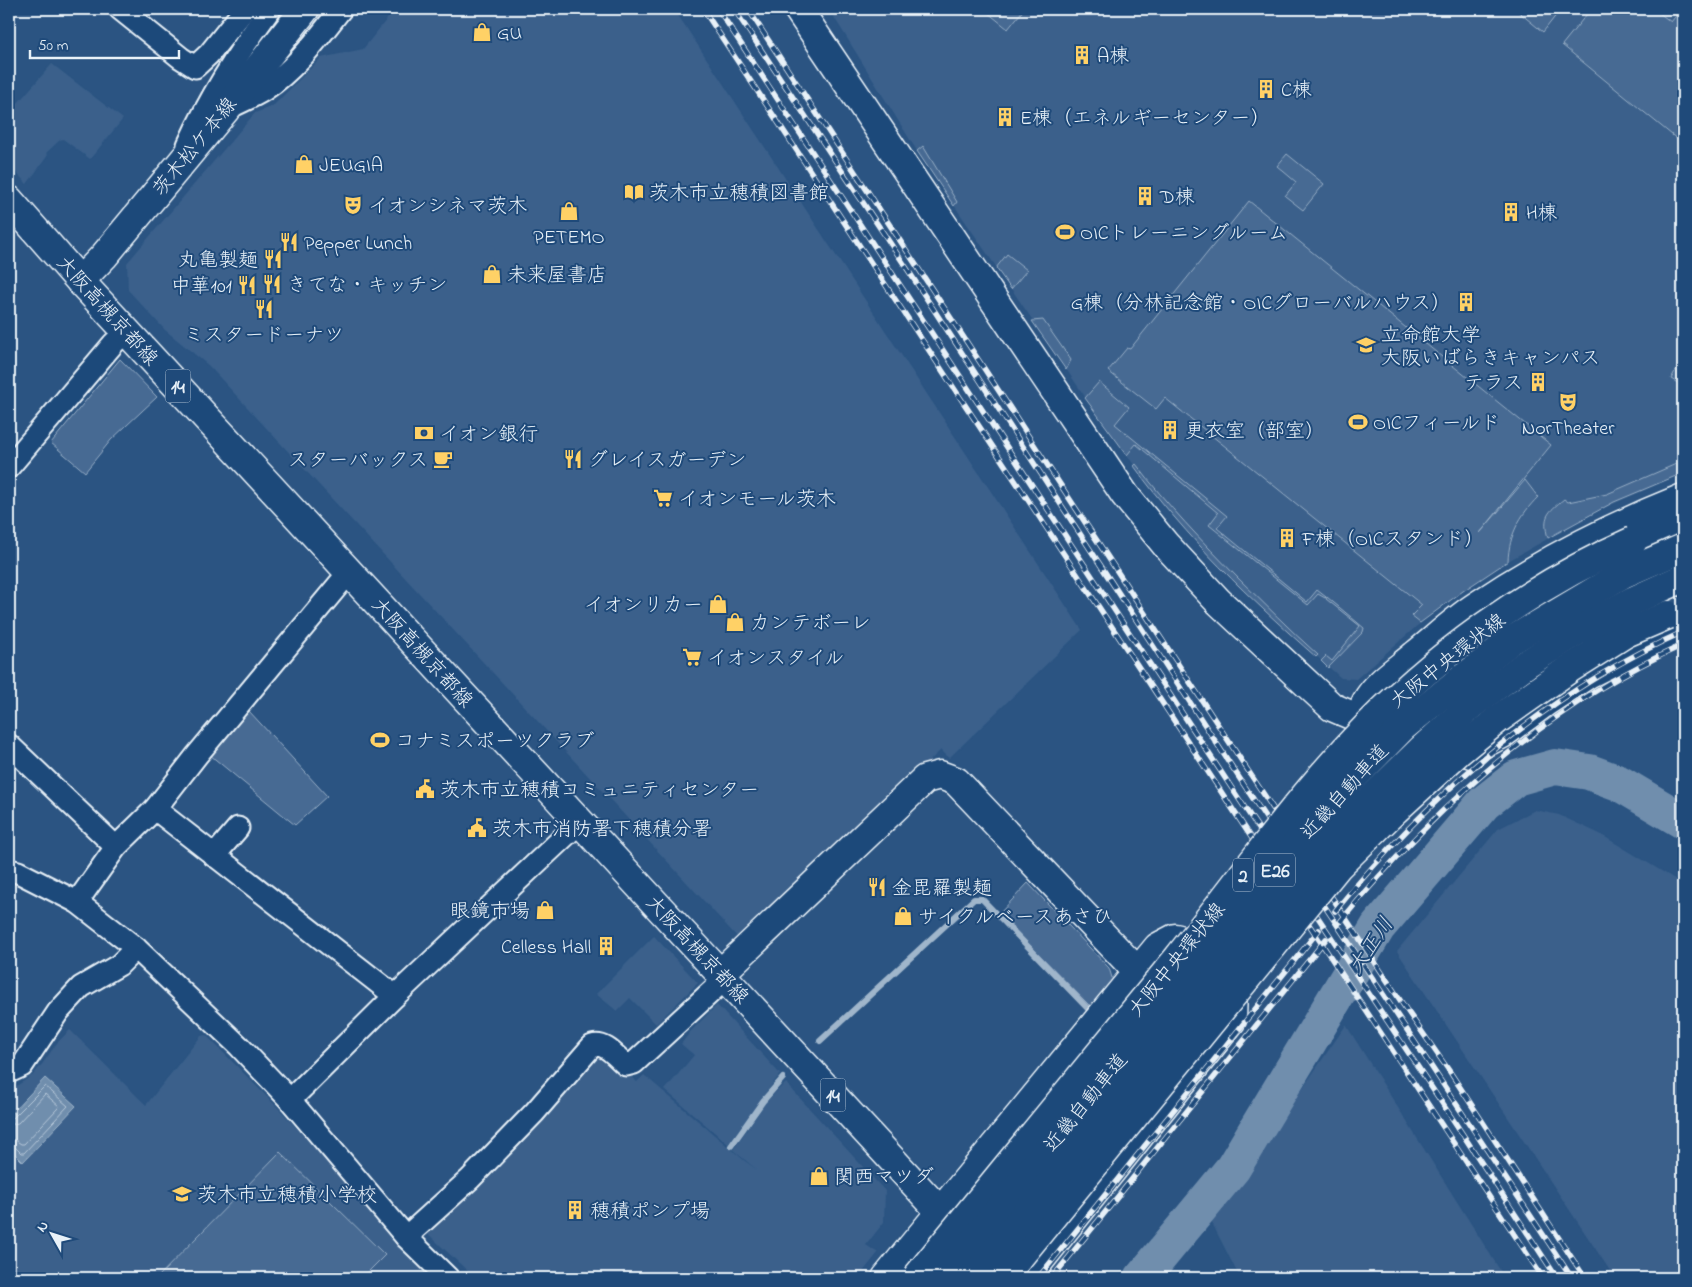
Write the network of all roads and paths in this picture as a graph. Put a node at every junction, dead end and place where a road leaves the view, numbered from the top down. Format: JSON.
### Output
{"nodes":[{"id":1,"x":120,"y":9,"type":"edge"},
{"id":2,"x":245,"y":9,"type":"edge"},
{"id":3,"x":270,"y":9,"type":"edge"},
{"id":4,"x":305,"y":9,"type":"edge"},
{"id":5,"x":341,"y":9,"type":"edge"},
{"id":6,"x":798,"y":9,"type":"edge"},
{"id":7,"x":226,"y":109,"type":"junction"},
{"id":8,"x":177,"y":168,"type":"junction"},
{"id":9,"x":9,"y":200,"type":"edge"},
{"id":10,"x":80,"y":281,"type":"junction"},
{"id":11,"x":127,"y":330,"type":"junction"},
{"id":12,"x":9,"y":466,"type":"edge"},
{"id":13,"x":1683,"y":498,"type":"edge"},
{"id":14,"x":1683,"y":519,"type":"edge"},
{"id":15,"x":1683,"y":548,"type":"edge"},
{"id":16,"x":350,"y":571,"type":"junction"},
{"id":17,"x":1683,"y":578,"type":"edge"},
{"id":18,"x":1678,"y":617,"type":"edge"},
{"id":19,"x":1360,"y":719,"type":"junction"},
{"id":20,"x":9,"y":745,"type":"edge"},
{"id":21,"x":155,"y":809,"type":"junction"},
{"id":22,"x":580,"y":822,"type":"junction"},
{"id":23,"x":238,"y":828,"type":"dead end"},
{"id":24,"x":116,"y":847,"type":"junction"},
{"id":25,"x":214,"y":856,"type":"junction"},
{"id":26,"x":9,"y":870,"type":"edge"},
{"id":27,"x":77,"y":902,"type":"junction"},
{"id":28,"x":136,"y":948,"type":"junction"},
{"id":29,"x":1137,"y":970,"type":"junction"},
{"id":30,"x":723,"y":976,"type":"junction"},
{"id":31,"x":395,"y":996,"type":"junction"},
{"id":32,"x":9,"y":1072,"type":"edge"},
{"id":33,"x":290,"y":1100,"type":"junction"},
{"id":34,"x":939,"y":1212,"type":"junction"},
{"id":35,"x":406,"y":1237,"type":"junction"},
{"id":36,"x":448,"y":1278,"type":"edge"},
{"id":37,"x":886,"y":1278,"type":"edge"},
{"id":38,"x":916,"y":1278,"type":"edge"},
{"id":39,"x":942,"y":1278,"type":"edge"},
{"id":40,"x":973,"y":1278,"type":"edge"},
{"id":41,"x":1002,"y":1278,"type":"edge"},
{"id":42,"x":1026,"y":1278,"type":"edge"}],
"edges":[{"from":1,"to":2,"type":"street"},
{"from":3,"to":8,"type":"street"},
{"from":4,"to":7,"type":"main road","name":"茨木松ケ本線"},
{"from":5,"to":7,"type":"street"},
{"from":6,"to":19,"type":"main road"},
{"from":7,"to":8,"type":"main road","name":"茨木松ケ本線"},
{"from":8,"to":10,"type":"main road","name":"茨木松ケ本線"},
{"from":9,"to":10,"type":"main road","name":"大阪高槻京都線","number":"14"},
{"from":10,"to":11,"type":"main road","name":"大阪高槻京都線","number":"14"},
{"from":11,"to":12,"type":"street"},
{"from":11,"to":16,"type":"main road","name":"大阪高槻京都線","number":"14"},
{"from":13,"to":19,"type":"main road"},
{"from":14,"to":38,"type":"main road","name":"大阪中央環状線","number":"2","bridge":true},
{"from":15,"to":39,"type":"main road","name":"近畿自動車道","number":"E26","bridge":true},
{"from":16,"to":21,"type":"street"},
{"from":16,"to":22,"type":"main road","name":"大阪高槻京都線","number":"14"},
{"from":17,"to":40,"type":"main road","name":"近畿自動車道","number":"E26","bridge":true},
{"from":18,"to":19,"type":"main road"},
{"from":18,"to":41,"type":"main road","bridge":true},
{"from":20,"to":24,"type":"street"},
{"from":21,"to":24,"type":"street"},
{"from":21,"to":25,"type":"street"},
{"from":22,"to":30,"type":"main road","name":"大阪高槻京都線","number":"14"},
{"from":22,"to":31,"type":"street"},
{"from":23,"to":25,"type":"street"},
{"from":24,"to":27,"type":"street"},
{"from":25,"to":31,"type":"street"},
{"from":26,"to":27,"type":"street"},
{"from":27,"to":28,"type":"street"},
{"from":28,"to":32,"type":"street"},
{"from":28,"to":33,"type":"street"},
{"from":29,"to":30,"type":"main road"},
{"from":29,"to":34,"type":"main road"},
{"from":29,"to":42,"type":"main road"},
{"from":30,"to":34,"type":"main road","name":"大阪高槻京都線","number":"14"},
{"from":30,"to":35,"type":"street"},
{"from":31,"to":33,"type":"street"},
{"from":33,"to":35,"type":"street"},
{"from":34,"to":37,"type":"main road"},
{"from":34,"to":41,"type":"main road","name":"大阪高槻京都線","number":"14"},
{"from":35,"to":36,"type":"street"}]}
